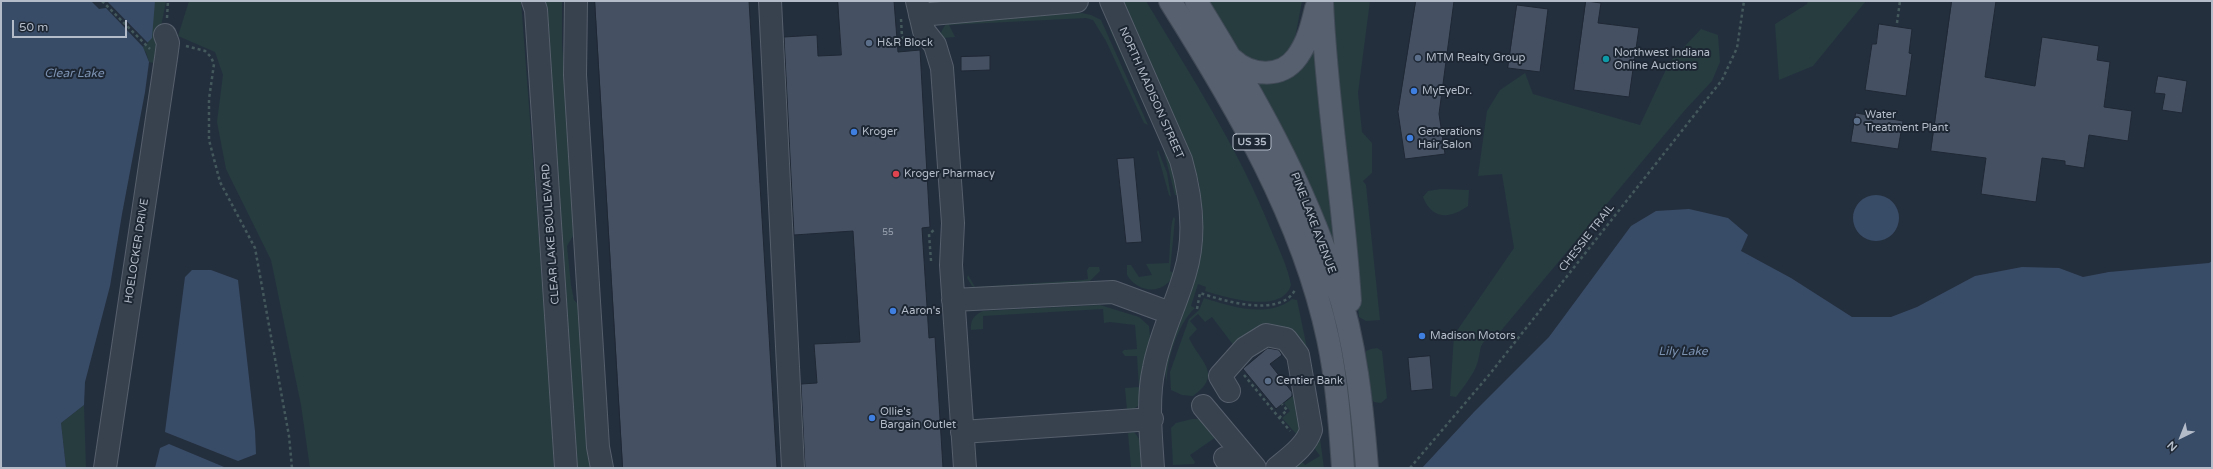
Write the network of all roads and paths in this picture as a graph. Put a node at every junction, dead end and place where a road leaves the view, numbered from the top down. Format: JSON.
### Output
{"nodes":[{"id":1,"x":102,"y":1,"type":"edge"},
{"id":2,"x":533,"y":1,"type":"edge"},
{"id":3,"x":576,"y":1,"type":"edge"},
{"id":4,"x":770,"y":1,"type":"edge"},
{"id":5,"x":1078,"y":1,"type":"edge"},
{"id":6,"x":1104,"y":1,"type":"edge"},
{"id":7,"x":1111,"y":1,"type":"edge"},
{"id":8,"x":1196,"y":1,"type":"edge"},
{"id":9,"x":1318,"y":1,"type":"edge"},
{"id":10,"x":1322,"y":1,"type":"edge"},
{"id":11,"x":1744,"y":1,"type":"edge"},
{"id":12,"x":1900,"y":1,"type":"edge"},
{"id":13,"x":1171,"y":2,"type":"edge"},
{"id":14,"x":918,"y":8,"type":"edge"},
{"id":15,"x":1897,"y":23,"type":"dead end"},
{"id":16,"x":167,"y":39,"type":"joint"},
{"id":17,"x":145,"y":45,"type":"dead end"},
{"id":18,"x":1232,"y":59,"type":"junction"},
{"id":19,"x":1202,"y":288,"type":"dead end"},
{"id":20,"x":1295,"y":290,"type":"dead end"},
{"id":21,"x":1200,"y":293,"type":"junction"},
{"id":22,"x":953,"y":300,"type":"junction"},
{"id":23,"x":1197,"y":309,"type":"dead end"},
{"id":24,"x":1170,"y":313,"type":"junction"},
{"id":25,"x":1353,"y":350,"type":"junction"},
{"id":26,"x":1233,"y":360,"type":"junction"},
{"id":27,"x":1229,"y":392,"type":"dead end"},
{"id":28,"x":1282,"y":404,"type":"dead end"},
{"id":29,"x":1203,"y":406,"type":"dead end"},
{"id":30,"x":1279,"y":418,"type":"junction"},
{"id":31,"x":1152,"y":419,"type":"junction"},
{"id":32,"x":962,"y":432,"type":"junction"},
{"id":33,"x":1302,"y":445,"type":"junction"},
{"id":34,"x":105,"y":468,"type":"edge"},
{"id":35,"x":292,"y":468,"type":"edge"},
{"id":36,"x":566,"y":468,"type":"edge"},
{"id":37,"x":602,"y":468,"type":"edge"},
{"id":38,"x":793,"y":468,"type":"edge"},
{"id":39,"x":965,"y":468,"type":"edge"},
{"id":40,"x":1153,"y":468,"type":"edge"},
{"id":41,"x":1255,"y":468,"type":"edge"},
{"id":42,"x":1278,"y":468,"type":"edge"},
{"id":43,"x":1343,"y":468,"type":"edge"},
{"id":44,"x":1367,"y":468,"type":"edge"},
{"id":45,"x":1410,"y":468,"type":"edge"}],
"edges":[{"from":1,"to":17,"type":"path"},
{"from":2,"to":36,"type":"street","name":"CLEAR LAKE BOULEVARD"},
{"from":3,"to":37,"type":"street"},
{"from":4,"to":38,"type":"street"},
{"from":5,"to":6,"type":"street"},
{"from":5,"to":14,"type":"street"},
{"from":7,"to":24,"type":"street","name":"NORTH MADISON STREET"},
{"from":8,"to":18,"type":"main road","name":"PINE LAKE AVENUE","number":"US 35"},
{"from":9,"to":18,"type":"main road"},
{"from":10,"to":25,"type":"main road"},
{"from":11,"to":45,"type":"path","name":"CHESSIE TRAIL"},
{"from":12,"to":15,"type":"path"},
{"from":13,"to":43,"type":"main road","name":"PINE LAKE AVENUE","number":"US 35"},
{"from":14,"to":22,"type":"street"},
{"from":16,"to":34,"type":"street","name":"HOELOCKER DRIVE"},
{"from":16,"to":35,"type":"path"},
{"from":18,"to":25,"type":"main road","name":"PINE LAKE AVENUE","number":"US 35"},
{"from":19,"to":21,"type":"path"},
{"from":20,"to":21,"type":"path"},
{"from":21,"to":23,"type":"path"},
{"from":22,"to":24,"type":"street"},
{"from":22,"to":32,"type":"street"},
{"from":24,"to":31,"type":"street","name":"NORTH MADISON STREET"},
{"from":25,"to":44,"type":"main road","name":"PINE LAKE AVENUE","number":"US 35"},
{"from":26,"to":27,"type":"street"},
{"from":26,"to":30,"type":"path"},
{"from":26,"to":33,"type":"street"},
{"from":28,"to":30,"type":"path"},
{"from":29,"to":41,"type":"street"},
{"from":30,"to":33,"type":"path"},
{"from":31,"to":32,"type":"street"},
{"from":31,"to":40,"type":"street","name":"NORTH MADISON STREET"},
{"from":32,"to":39,"type":"street"},
{"from":33,"to":42,"type":"street"}]}
